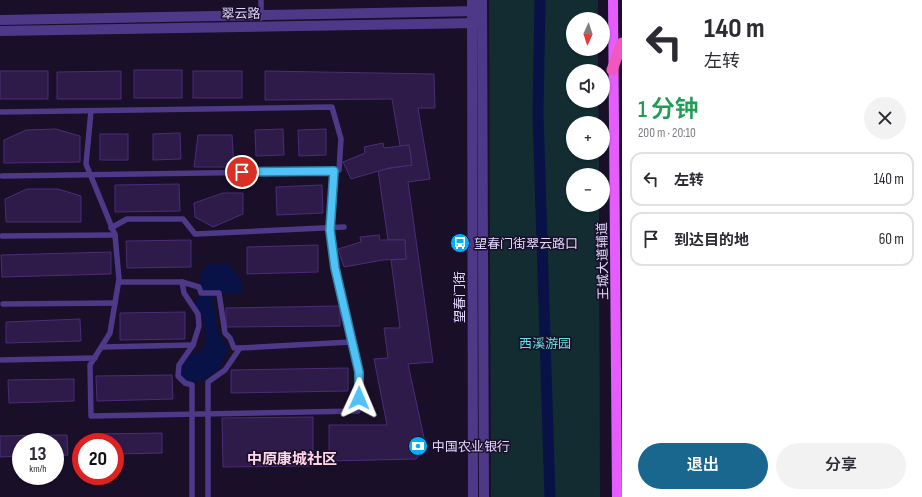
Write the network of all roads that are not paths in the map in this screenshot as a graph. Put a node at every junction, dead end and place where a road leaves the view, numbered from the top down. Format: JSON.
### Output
{"nodes":[{"id":1,"x":261,"y":0,"type":"edge"},
{"id":2,"x":472,"y":0,"type":"edge"},
{"id":3,"x":482,"y":0,"type":"edge"},
{"id":4,"x":613,"y":0,"type":"edge"},
{"id":5,"x":482,"y":11,"type":"junction"},
{"id":6,"x":472,"y":12,"type":"junction"},
{"id":7,"x":0,"y":20,"type":"edge"},
{"id":8,"x":261,"y":21,"type":"junction"},
{"id":9,"x":482,"y":23,"type":"junction"},
{"id":10,"x":472,"y":24,"type":"junction"},
{"id":11,"x":0,"y":31,"type":"edge"},
{"id":12,"x":622,"y":44,"type":"edge"},
{"id":13,"x":612,"y":70,"type":"junction"},
{"id":14,"x":91,"y":111,"type":"junction"},
{"id":15,"x":0,"y":112,"type":"edge"},
{"id":16,"x":334,"y":171,"type":"junction"},
{"id":17,"x":90,"y":174,"type":"junction"},
{"id":18,"x":2,"y":176,"type":"dead end"},
{"id":19,"x":330,"y":227,"type":"junction"},
{"id":20,"x":344,"y":227,"type":"dead end"},
{"id":21,"x":112,"y":228,"type":"junction"},
{"id":22,"x":114,"y":235,"type":"junction"},
{"id":23,"x":2,"y":236,"type":"dead end"},
{"id":24,"x":119,"y":282,"type":"junction"},
{"id":25,"x":182,"y":282,"type":"junction"},
{"id":26,"x":116,"y":303,"type":"junction"},
{"id":27,"x":3,"y":304,"type":"dead end"},
{"id":28,"x":351,"y":342,"type":"junction"},
{"id":29,"x":193,"y":344,"type":"junction"},
{"id":30,"x":102,"y":347,"type":"junction"},
{"id":31,"x":240,"y":348,"type":"junction"},
{"id":32,"x":95,"y":358,"type":"junction"},
{"id":33,"x":0,"y":360,"type":"edge"},
{"id":34,"x":192,"y":414,"type":"junction"},
{"id":35,"x":208,"y":414,"type":"junction"},
{"id":36,"x":192,"y":497,"type":"edge"},
{"id":37,"x":208,"y":497,"type":"edge"},
{"id":38,"x":473,"y":497,"type":"edge"},
{"id":39,"x":484,"y":497,"type":"edge"},
{"id":40,"x":617,"y":497,"type":"edge"}],
"edges":[{"from":1,"to":8,"type":"lane"},
{"from":2,"to":6,"type":"street","name":"望春门街"},
{"from":3,"to":5,"type":"street","name":"望春门街"},
{"from":4,"to":13,"type":"main road","name":"王城大道辅道"},
{"from":5,"to":6,"type":"street","name":"翠云路"},
{"from":5,"to":9,"type":"street","name":"望春门街"},
{"from":6,"to":8,"type":"street","name":"翠云路"},
{"from":6,"to":10,"type":"street","name":"望春门街"},
{"from":7,"to":8,"type":"street","name":"翠云路"},
{"from":8,"to":10,"type":"street","name":"翠云路"},
{"from":8,"to":11,"type":"street","name":"翠云路"},
{"from":9,"to":10,"type":"street","name":"翠云路"},
{"from":9,"to":39,"type":"street","name":"望春门街"},
{"from":10,"to":38,"type":"street","name":"望春门街"},
{"from":12,"to":13,"type":"highway"},
{"from":13,"to":40,"type":"main road","name":"王城大道辅道"},
{"from":14,"to":15,"type":"lane"},
{"from":14,"to":16,"type":"lane"},
{"from":14,"to":17,"type":"lane"},
{"from":16,"to":17,"type":"lane"},
{"from":16,"to":19,"type":"lane"},
{"from":17,"to":18,"type":"lane"},
{"from":17,"to":21,"type":"lane"},
{"from":19,"to":20,"type":"lane"},
{"from":19,"to":21,"type":"lane"},
{"from":19,"to":28,"type":"lane"},
{"from":21,"to":22,"type":"lane"},
{"from":22,"to":23,"type":"lane"},
{"from":22,"to":24,"type":"lane"},
{"from":24,"to":25,"type":"lane"},
{"from":24,"to":26,"type":"lane"},
{"from":25,"to":29,"type":"lane"},
{"from":25,"to":31,"type":"lane"},
{"from":26,"to":27,"type":"lane"},
{"from":26,"to":30,"type":"lane"},
{"from":28,"to":31,"type":"lane"},
{"from":28,"to":35,"type":"lane"},
{"from":29,"to":30,"type":"lane"},
{"from":29,"to":34,"type":"lane"},
{"from":30,"to":32,"type":"lane"},
{"from":31,"to":35,"type":"lane"},
{"from":32,"to":33,"type":"lane"},
{"from":32,"to":34,"type":"lane"},
{"from":34,"to":35,"type":"lane"},
{"from":34,"to":36,"type":"lane"},
{"from":35,"to":37,"type":"lane"}]}
